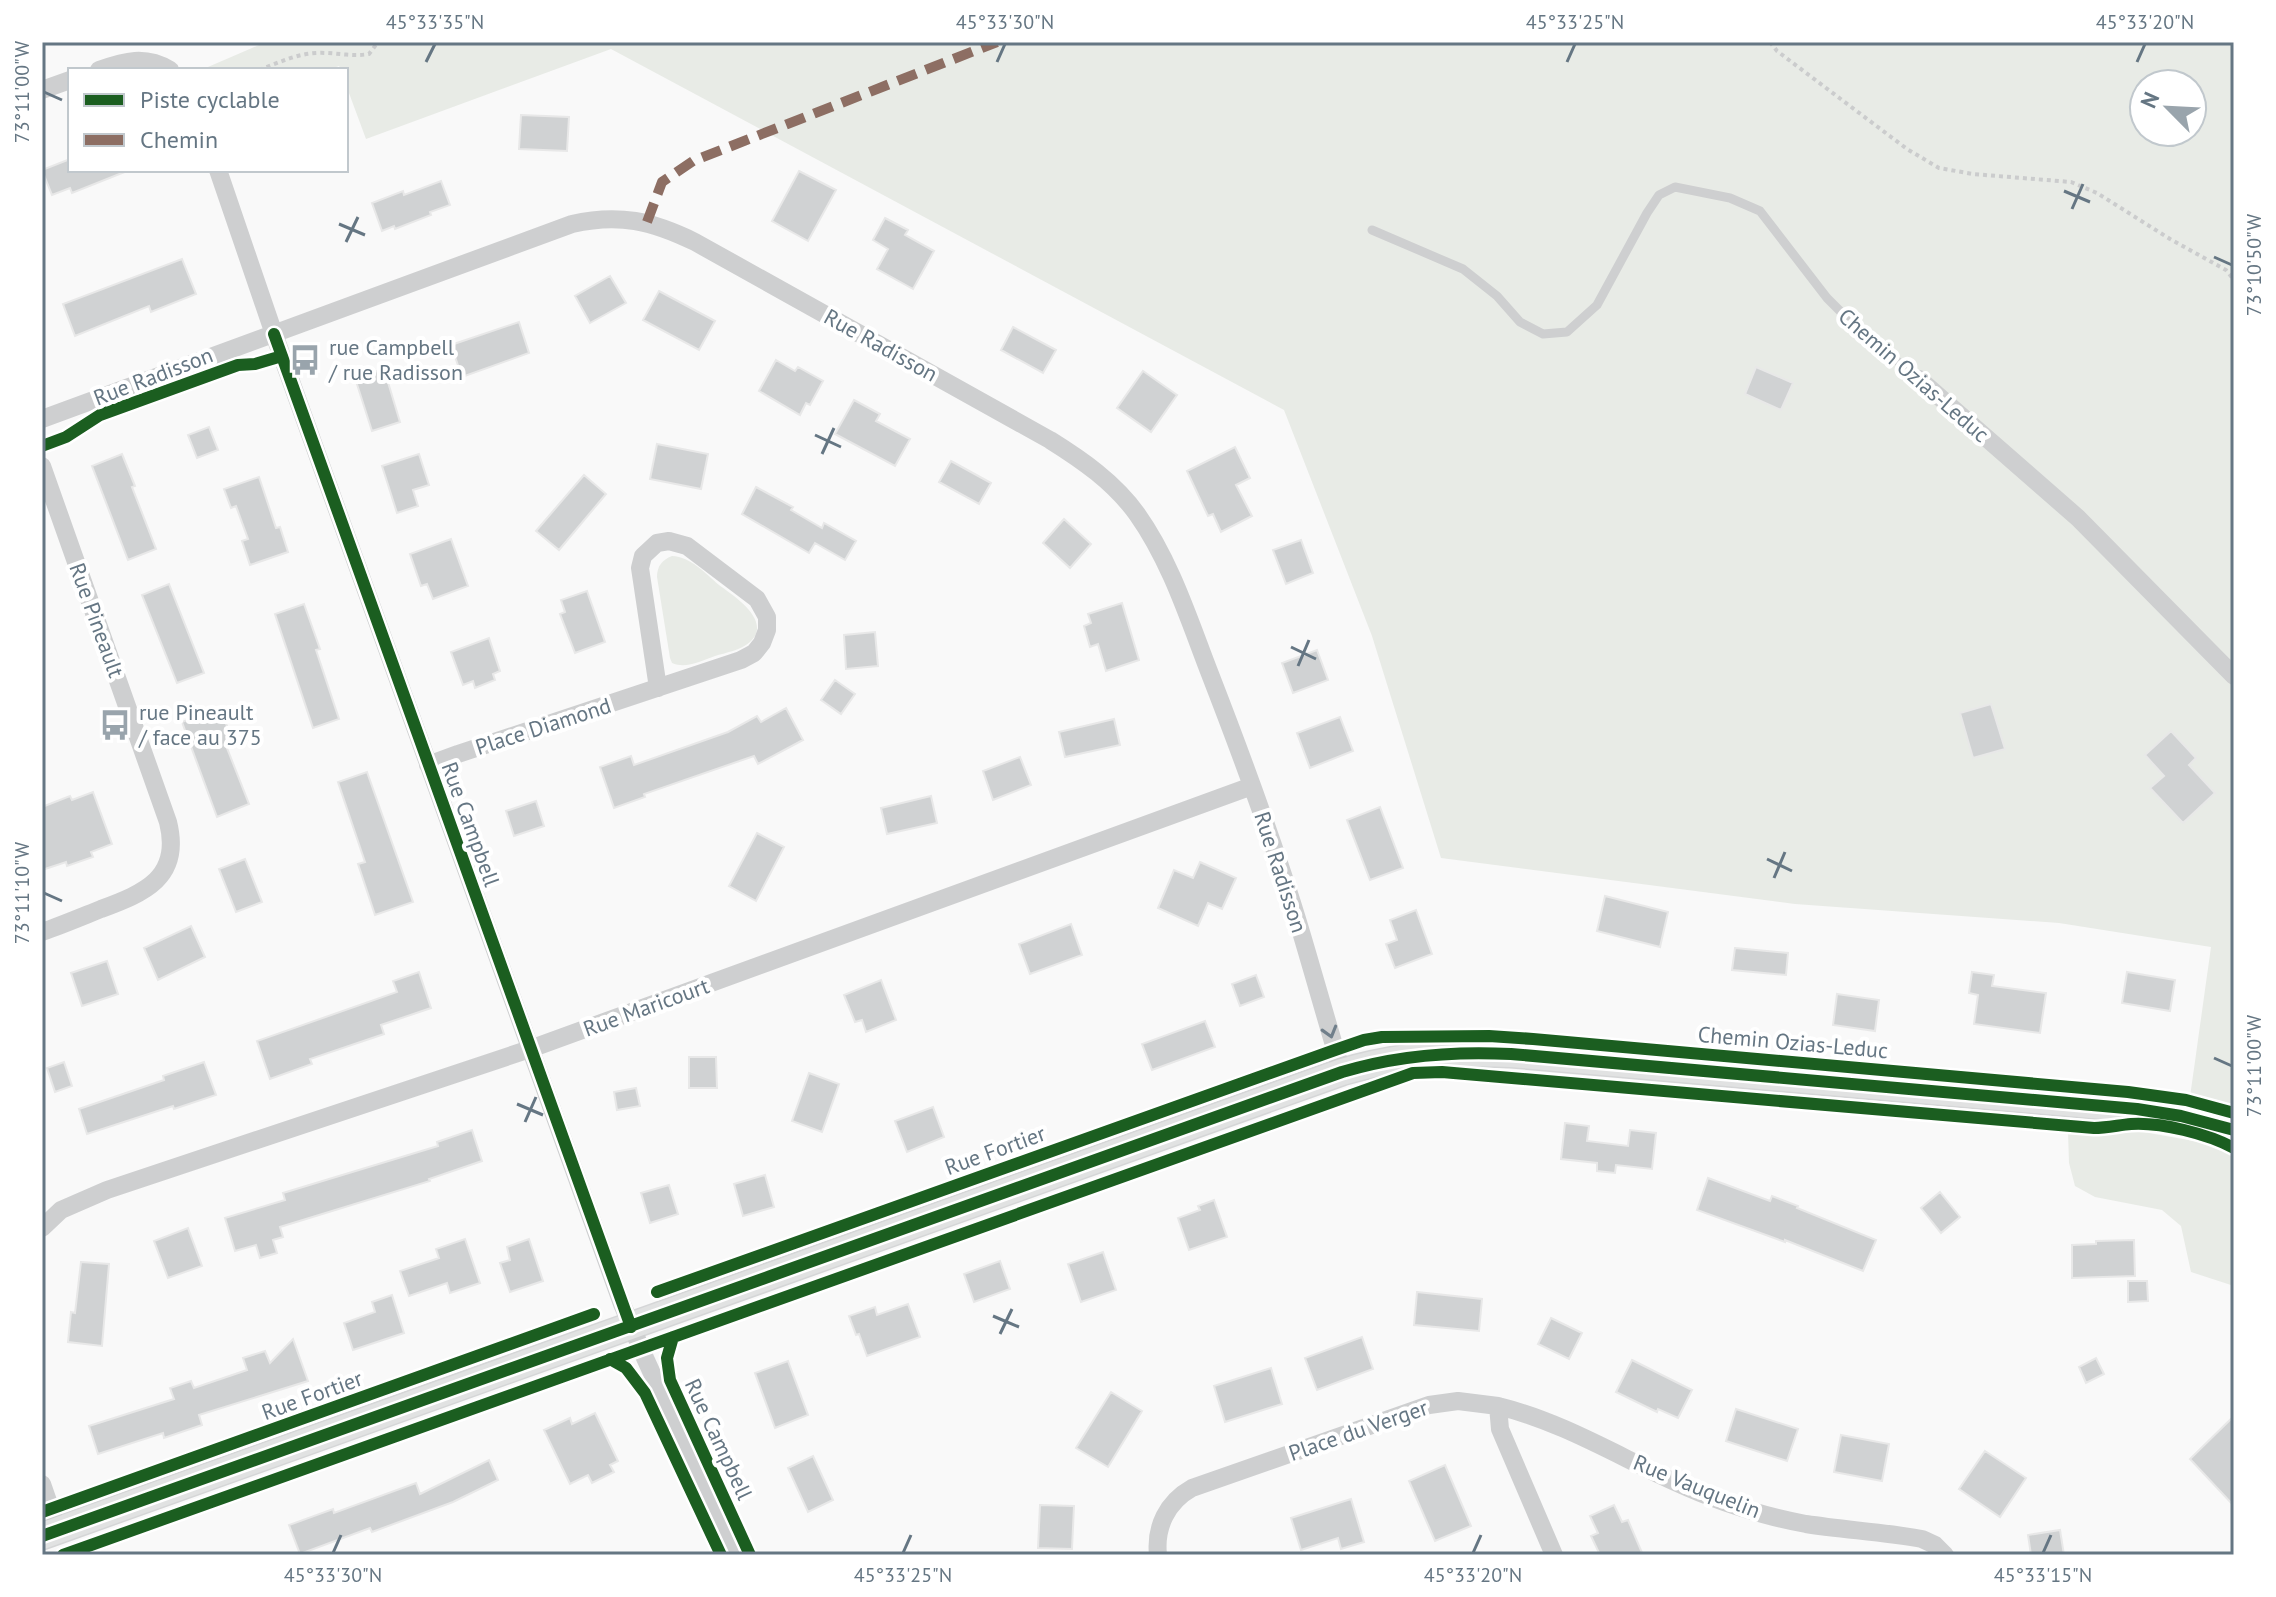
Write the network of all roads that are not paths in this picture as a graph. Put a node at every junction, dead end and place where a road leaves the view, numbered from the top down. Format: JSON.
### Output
{"nodes":[{"id":1,"x":165,"y":67,"type":"edge"},
{"id":2,"x":106,"y":68,"type":"edge"},
{"id":3,"x":68,"y":81,"type":"edge"},
{"id":4,"x":42,"y":90,"type":"edge"},
{"id":5,"x":219,"y":172,"type":"edge"},
{"id":6,"x":1372,"y":230,"type":"dead end"},
{"id":7,"x":274,"y":334,"type":"junction"},
{"id":8,"x":1919,"y":379,"type":"joint"},
{"id":9,"x":42,"y":419,"type":"edge"},
{"id":10,"x":42,"y":466,"type":"edge"},
{"id":11,"x":2234,"y":676,"type":"edge"},
{"id":12,"x":658,"y":688,"type":"junction"},
{"id":13,"x":428,"y":765,"type":"junction"},
{"id":14,"x":1252,"y":786,"type":"junction"},
{"id":15,"x":42,"y":932,"type":"edge"},
{"id":16,"x":530,"y":1049,"type":"junction"},
{"id":17,"x":1342,"y":1072,"type":"junction"},
{"id":18,"x":2234,"y":1130,"type":"edge"},
{"id":19,"x":42,"y":1228,"type":"edge"},
{"id":20,"x":631,"y":1327,"type":"junction"},
{"id":21,"x":1498,"y":1406,"type":"junction"},
{"id":22,"x":42,"y":1484,"type":"edge"},
{"id":23,"x":50,"y":1533,"type":"edge"},
{"id":24,"x":735,"y":1555,"type":"edge"},
{"id":25,"x":1158,"y":1555,"type":"edge"},
{"id":26,"x":1554,"y":1555,"type":"edge"},
{"id":27,"x":1945,"y":1555,"type":"edge"}],
"edges":[{"from":1,"to":2,"type":"street"},
{"from":3,"to":4,"type":"street"},
{"from":5,"to":7,"type":"street","name":"Rue Campbell"},
{"from":6,"to":8,"type":"lane","name":"Chemin Ozias-Leduc"},
{"from":7,"to":9,"type":"street","name":"Rue Radisson"},
{"from":7,"to":13,"type":"street","name":"Rue Campbell"},
{"from":7,"to":14,"type":"street","name":"Rue Radisson"},
{"from":8,"to":11,"type":"street","name":"Chemin Ozias-Leduc"},
{"from":10,"to":15,"type":"street","name":"Rue Pineault"},
{"from":12,"to":12,"type":"street","name":"Place Diamond"},
{"from":12,"to":13,"type":"street","name":"Place Diamond"},
{"from":13,"to":16,"type":"street","name":"Rue Campbell"},
{"from":14,"to":16,"type":"street","name":"Rue Maricourt"},
{"from":14,"to":17,"type":"street","name":"Rue Radisson","one_way":true},
{"from":16,"to":19,"type":"street","name":"Rue Maricourt"},
{"from":16,"to":20,"type":"street","name":"Rue Campbell"},
{"from":17,"to":18,"type":"street","name":"Rue Fortier"},
{"from":17,"to":20,"type":"street","name":"Rue Fortier"},
{"from":20,"to":23,"type":"street","name":"Rue Fortier"},
{"from":20,"to":24,"type":"street","name":"Rue Campbell"},
{"from":21,"to":25,"type":"street","name":"Place du Verger"},
{"from":21,"to":26,"type":"street"},
{"from":21,"to":27,"type":"street","name":"Rue Vauquelin"},
{"from":22,"to":23,"type":"street"}]}
